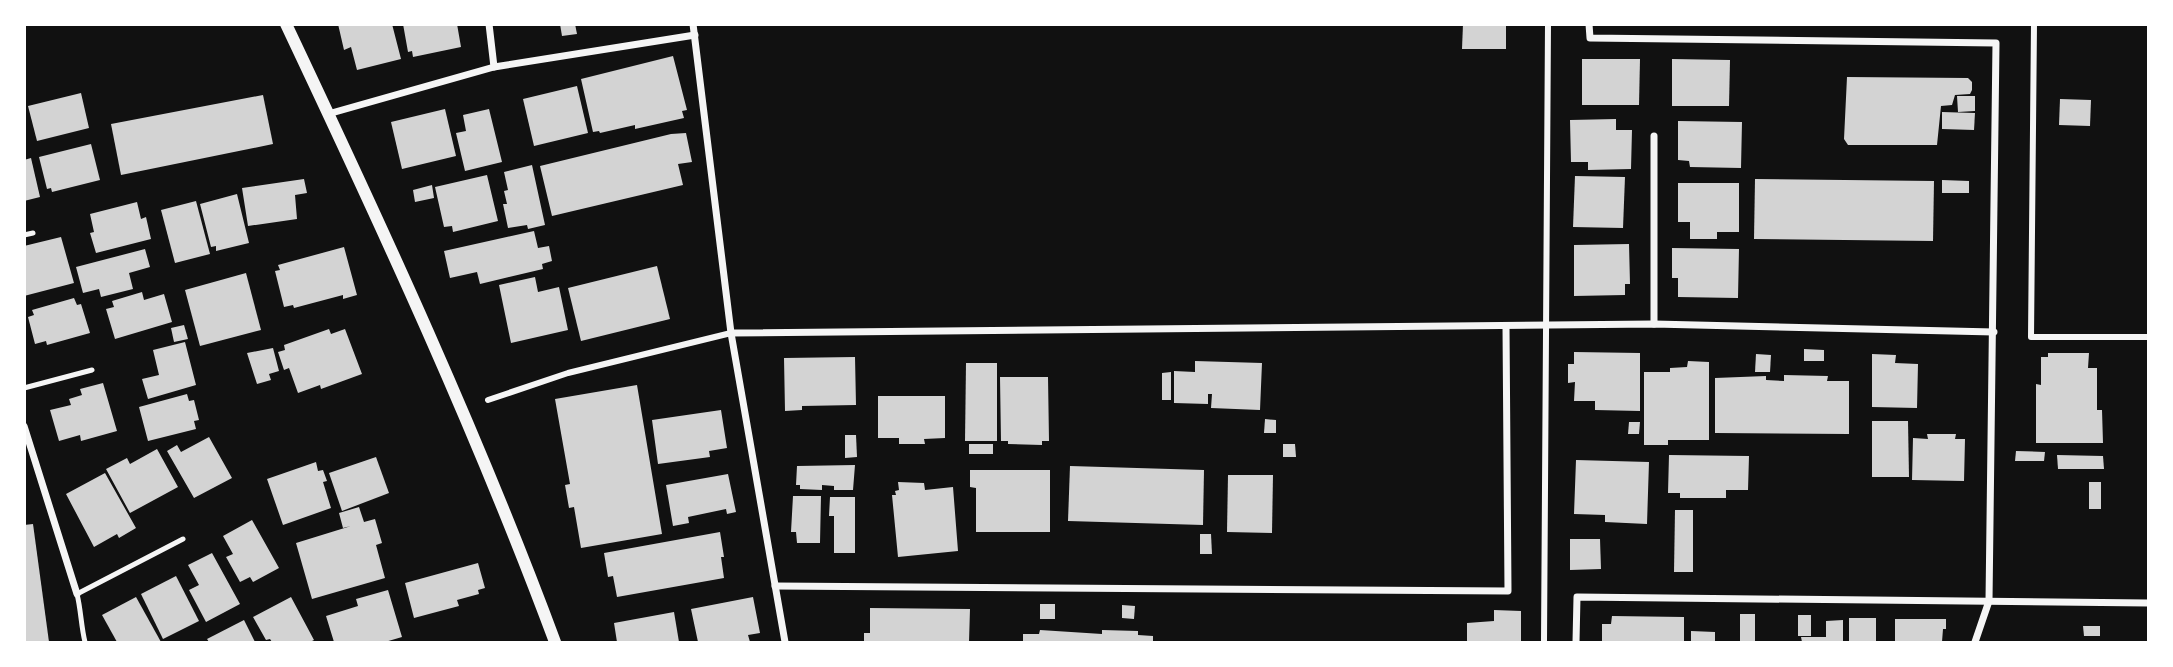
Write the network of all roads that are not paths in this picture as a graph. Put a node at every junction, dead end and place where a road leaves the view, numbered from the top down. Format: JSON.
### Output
{"nodes":[{"id":1,"x":286,"y":24,"type":"edge"},
{"id":2,"x":489,"y":24,"type":"edge"},
{"id":3,"x":694,"y":24,"type":"edge"},
{"id":4,"x":1548,"y":24,"type":"edge"},
{"id":5,"x":1589,"y":24,"type":"edge"},
{"id":6,"x":2034,"y":24,"type":"edge"},
{"id":7,"x":695,"y":35,"type":"junction"},
{"id":8,"x":494,"y":68,"type":"junction"},
{"id":9,"x":328,"y":114,"type":"junction"},
{"id":10,"x":1654,"y":136,"type":"dead end"},
{"id":11,"x":33,"y":233,"type":"dead end"},
{"id":12,"x":24,"y":235,"type":"edge"},
{"id":13,"x":1654,"y":324,"type":"junction"},
{"id":14,"x":1506,"y":326,"type":"junction"},
{"id":15,"x":1547,"y":326,"type":"junction"},
{"id":16,"x":1994,"y":332,"type":"junction"},
{"id":17,"x":731,"y":333,"type":"junction"},
{"id":18,"x":2148,"y":337,"type":"edge"},
{"id":19,"x":92,"y":370,"type":"dead end"},
{"id":20,"x":24,"y":388,"type":"edge"},
{"id":21,"x":488,"y":400,"type":"dead end"},
{"id":22,"x":24,"y":426,"type":"edge"},
{"id":23,"x":183,"y":539,"type":"dead end"},
{"id":24,"x":775,"y":586,"type":"junction"},
{"id":25,"x":77,"y":594,"type":"junction"},
{"id":26,"x":1989,"y":601,"type":"junction"},
{"id":27,"x":2148,"y":603,"type":"edge"},
{"id":28,"x":85,"y":642,"type":"edge"},
{"id":29,"x":555,"y":642,"type":"edge"},
{"id":30,"x":785,"y":642,"type":"edge"},
{"id":31,"x":1544,"y":642,"type":"edge"},
{"id":32,"x":1576,"y":642,"type":"edge"},
{"id":33,"x":1975,"y":642,"type":"edge"}],
"edges":[{"from":1,"to":9,"type":"street"},
{"from":2,"to":8,"type":"street"},
{"from":3,"to":7,"type":"street"},
{"from":4,"to":15,"type":"street"},
{"from":5,"to":16,"type":"street"},
{"from":6,"to":18,"type":"street"},
{"from":7,"to":8,"type":"street"},
{"from":7,"to":17,"type":"street"},
{"from":8,"to":9,"type":"street"},
{"from":9,"to":29,"type":"street"},
{"from":10,"to":13,"type":"street"},
{"from":11,"to":12,"type":"lane"},
{"from":13,"to":15,"type":"street"},
{"from":13,"to":16,"type":"street"},
{"from":14,"to":15,"type":"street"},
{"from":14,"to":17,"type":"street"},
{"from":14,"to":24,"type":"street"},
{"from":15,"to":31,"type":"street"},
{"from":16,"to":26,"type":"street"},
{"from":17,"to":21,"type":"street"},
{"from":17,"to":24,"type":"street"},
{"from":19,"to":20,"type":"lane"},
{"from":22,"to":25,"type":"street"},
{"from":23,"to":25,"type":"lane"},
{"from":24,"to":30,"type":"street"},
{"from":25,"to":28,"type":"lane"},
{"from":26,"to":27,"type":"street"},
{"from":26,"to":32,"type":"street"},
{"from":26,"to":33,"type":"street"}]}
